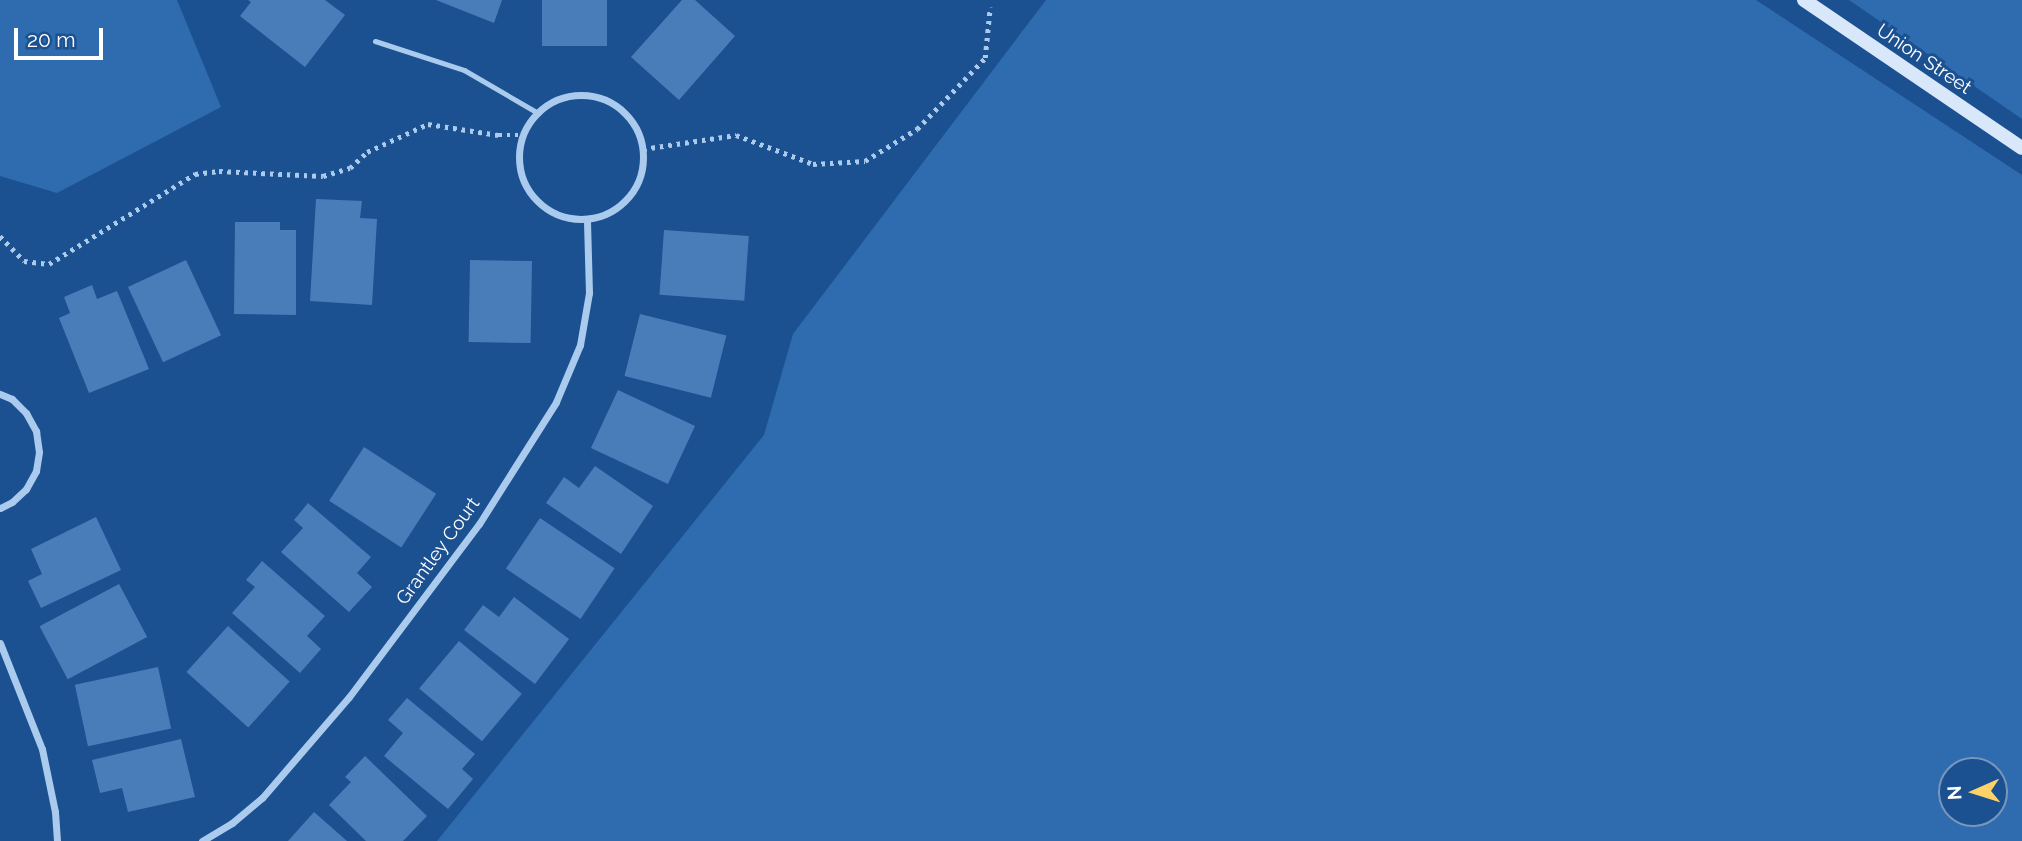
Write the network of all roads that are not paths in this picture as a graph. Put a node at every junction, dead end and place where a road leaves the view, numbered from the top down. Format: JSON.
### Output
{"nodes":[{"id":1,"x":1804,"y":0,"type":"edge"},
{"id":2,"x":375,"y":41,"type":"dead end"},
{"id":3,"x":538,"y":113,"type":"junction"},
{"id":4,"x":2022,"y":149,"type":"edge"},
{"id":5,"x":587,"y":220,"type":"junction"},
{"id":6,"x":0,"y":394,"type":"edge"},
{"id":7,"x":0,"y":508,"type":"edge"},
{"id":8,"x":0,"y":643,"type":"edge"},
{"id":9,"x":57,"y":841,"type":"edge"},
{"id":10,"x":202,"y":841,"type":"edge"}],
"edges":[{"from":1,"to":4,"type":"street","name":"Union Street"},
{"from":2,"to":3,"type":"lane"},
{"from":3,"to":5,"type":"street"},
{"from":3,"to":5,"type":"street"},
{"from":5,"to":10,"type":"street","name":"Grantley Court"},
{"from":6,"to":7,"type":"street"},
{"from":8,"to":9,"type":"street"}]}
